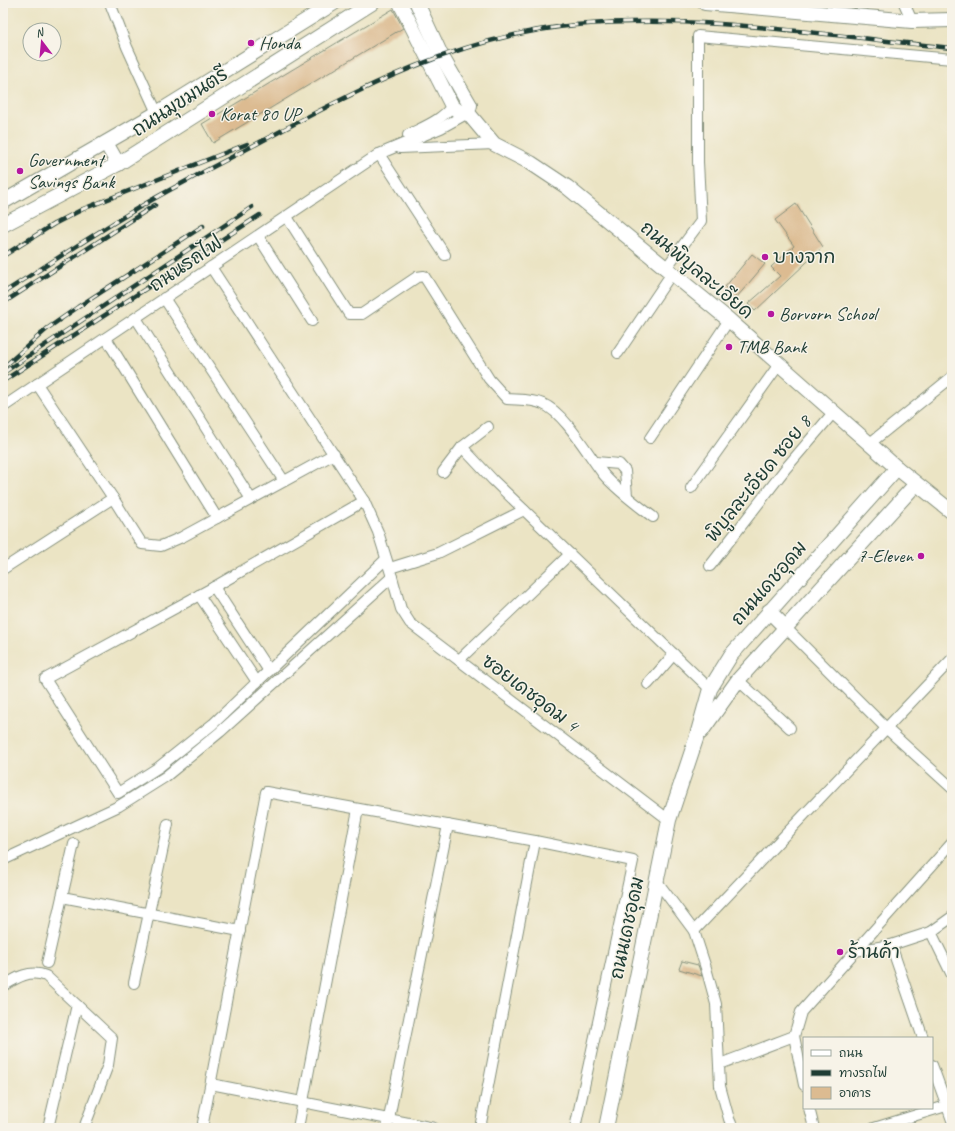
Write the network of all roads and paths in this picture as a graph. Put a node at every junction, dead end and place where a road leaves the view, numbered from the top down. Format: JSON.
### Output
{"nodes":[{"id":1,"x":110,"y":3,"type":"edge"},
{"id":2,"x":334,"y":3,"type":"edge"},
{"id":3,"x":372,"y":3,"type":"edge"},
{"id":4,"x":400,"y":3,"type":"edge"},
{"id":5,"x":417,"y":3,"type":"edge"},
{"id":6,"x":704,"y":3,"type":"edge"},
{"id":7,"x":904,"y":3,"type":"edge"},
{"id":8,"x":952,"y":20,"type":"edge"},
{"id":9,"x":912,"y":21,"type":"junction"},
{"id":10,"x":952,"y":59,"type":"edge"},
{"id":11,"x":452,"y":106,"type":"junction"},
{"id":12,"x":157,"y":113,"type":"junction"},
{"id":13,"x":468,"y":113,"type":"junction"},
{"id":14,"x":106,"y":143,"type":"junction"},
{"id":15,"x":494,"y":144,"type":"junction"},
{"id":16,"x":384,"y":151,"type":"junction"},
{"id":17,"x":118,"y":164,"type":"junction"},
{"id":18,"x":3,"y":202,"type":"edge"},
{"id":19,"x":287,"y":217,"type":"junction"},
{"id":20,"x":3,"y":225,"type":"edge"},
{"id":21,"x":258,"y":236,"type":"junction"},
{"id":22,"x":445,"y":255,"type":"dead end"},
{"id":23,"x":211,"y":267,"type":"junction"},
{"id":24,"x":669,"y":270,"type":"junction"},
{"id":25,"x":164,"y":298,"type":"junction"},
{"id":26,"x":136,"y":318,"type":"junction"},
{"id":27,"x":729,"y":320,"type":"junction"},
{"id":28,"x":312,"y":321,"type":"dead end"},
{"id":29,"x":106,"y":338,"type":"junction"},
{"id":30,"x":618,"y":353,"type":"dead end"},
{"id":31,"x":780,"y":363,"type":"junction"},
{"id":32,"x":952,"y":378,"type":"edge"},
{"id":33,"x":37,"y":384,"type":"junction"},
{"id":34,"x":3,"y":407,"type":"edge"},
{"id":35,"x":833,"y":413,"type":"junction"},
{"id":36,"x":488,"y":427,"type":"dead end"},
{"id":37,"x":650,"y":438,"type":"dead end"},
{"id":38,"x":869,"y":444,"type":"junction"},
{"id":39,"x":462,"y":447,"type":"junction"},
{"id":40,"x":334,"y":454,"type":"junction"},
{"id":41,"x":596,"y":462,"type":"junction"},
{"id":42,"x":897,"y":468,"type":"junction"},
{"id":43,"x":442,"y":472,"type":"dead end"},
{"id":44,"x":284,"y":481,"type":"junction"},
{"id":45,"x":916,"y":484,"type":"junction"},
{"id":46,"x":691,"y":488,"type":"dead end"},
{"id":47,"x":627,"y":496,"type":"junction"},
{"id":48,"x":113,"y":498,"type":"junction"},
{"id":49,"x":251,"y":499,"type":"junction"},
{"id":50,"x":364,"y":501,"type":"junction"},
{"id":51,"x":524,"y":510,"type":"junction"},
{"id":52,"x":952,"y":512,"type":"edge"},
{"id":53,"x":653,"y":517,"type":"dead end"},
{"id":54,"x":216,"y":518,"type":"junction"},
{"id":55,"x":570,"y":554,"type":"junction"},
{"id":56,"x":710,"y":566,"type":"dead end"},
{"id":57,"x":389,"y":568,"type":"junction"},
{"id":58,"x":3,"y":569,"type":"edge"},
{"id":59,"x":214,"y":587,"type":"junction"},
{"id":60,"x":199,"y":595,"type":"junction"},
{"id":61,"x":769,"y":611,"type":"junction"},
{"id":62,"x":786,"y":628,"type":"junction"},
{"id":63,"x":674,"y":654,"type":"junction"},
{"id":64,"x":952,"y":659,"type":"edge"},
{"id":65,"x":459,"y":660,"type":"junction"},
{"id":66,"x":269,"y":671,"type":"junction"},
{"id":67,"x":738,"y":680,"type":"junction"},
{"id":68,"x":257,"y":682,"type":"junction"},
{"id":69,"x":648,"y":684,"type":"dead end"},
{"id":70,"x":710,"y":689,"type":"junction"},
{"id":71,"x":790,"y":728,"type":"dead end"},
{"id":72,"x":887,"y":729,"type":"junction"},
{"id":73,"x":696,"y":739,"type":"junction"},
{"id":74,"x":952,"y":788,"type":"edge"},
{"id":75,"x":358,"y":809,"type":"junction"},
{"id":76,"x":669,"y":820,"type":"junction"},
{"id":77,"x":168,"y":824,"type":"dead end"},
{"id":78,"x":448,"y":824,"type":"junction"},
{"id":79,"x":535,"y":841,"type":"junction"},
{"id":80,"x":952,"y":842,"type":"edge"},
{"id":81,"x":74,"y":844,"type":"dead end"},
{"id":82,"x":3,"y":860,"type":"edge"},
{"id":83,"x":656,"y":880,"type":"junction"},
{"id":84,"x":62,"y":897,"type":"junction"},
{"id":85,"x":148,"y":914,"type":"junction"},
{"id":86,"x":952,"y":917,"type":"edge"},
{"id":87,"x":240,"y":931,"type":"junction"},
{"id":88,"x":694,"y":931,"type":"junction"},
{"id":89,"x":931,"y":932,"type":"junction"},
{"id":90,"x":891,"y":945,"type":"junction"},
{"id":91,"x":855,"y":951,"type":"junction"},
{"id":92,"x":47,"y":962,"type":"dead end"},
{"id":93,"x":952,"y":975,"type":"edge"},
{"id":94,"x":134,"y":983,"type":"dead end"},
{"id":95,"x":3,"y":986,"type":"edge"},
{"id":96,"x":77,"y":1005,"type":"junction"},
{"id":97,"x":794,"y":1036,"type":"junction"},
{"id":98,"x":923,"y":1037,"type":"edge"},
{"id":99,"x":720,"y":1064,"type":"junction"},
{"id":100,"x":933,"y":1068,"type":"edge"},
{"id":101,"x":803,"y":1080,"type":"edge"},
{"id":102,"x":211,"y":1084,"type":"junction"},
{"id":103,"x":304,"y":1102,"type":"junction"},
{"id":104,"x":946,"y":1106,"type":"junction"},
{"id":105,"x":810,"y":1109,"type":"edge"},
{"id":106,"x":952,"y":1120,"type":"edge"},
{"id":107,"x":388,"y":1123,"type":"edge"},
{"id":108,"x":48,"y":1128,"type":"edge"},
{"id":109,"x":84,"y":1128,"type":"edge"},
{"id":110,"x":202,"y":1128,"type":"edge"},
{"id":111,"x":298,"y":1128,"type":"edge"},
{"id":112,"x":434,"y":1128,"type":"edge"},
{"id":113,"x":480,"y":1128,"type":"edge"},
{"id":114,"x":575,"y":1128,"type":"edge"},
{"id":115,"x":606,"y":1128,"type":"edge"},
{"id":116,"x":733,"y":1128,"type":"edge"},
{"id":117,"x":814,"y":1128,"type":"edge"},
{"id":118,"x":874,"y":1128,"type":"edge"}],
"edges":[{"from":1,"to":12,"type":"street"},
{"from":2,"to":12,"type":"main road","name":"ถนนมุขมนตรี"},
{"from":3,"to":17,"type":"main road","name":"ถนนมุขมนตรี"},
{"from":4,"to":11,"type":"main road"},
{"from":5,"to":13,"type":"main road","name":"ถนนพิบูลละเอียด"},
{"from":6,"to":9,"type":"main road"},
{"from":7,"to":9,"type":"street"},
{"from":8,"to":9,"type":"main road"},
{"from":10,"to":24,"type":"street"},
{"from":11,"to":13,"type":"main road","name":"ถนนพิบูลละเอียด"},
{"from":11,"to":16,"type":"street","name":"ถนนรถไฟ"},
{"from":12,"to":14,"type":"main road","name":"ถนนมุขมนตรี"},
{"from":13,"to":15,"type":"main road","name":"ถนนพิบูลละเอียด"},
{"from":13,"to":16,"type":"street","name":"ถนนรถไฟ"},
{"from":14,"to":17,"type":"main road"},
{"from":14,"to":18,"type":"main road","name":"ถนนมุขมนตรี"},
{"from":15,"to":16,"type":"street"},
{"from":15,"to":24,"type":"main road","name":"ถนนพิบูลละเอียด"},
{"from":16,"to":19,"type":"street","name":"ถนนรถไฟ"},
{"from":16,"to":22,"type":"street"},
{"from":17,"to":20,"type":"main road","name":"ถนนมุขมนตรี"},
{"from":19,"to":21,"type":"street","name":"ถนนรถไฟ"},
{"from":19,"to":41,"type":"street"},
{"from":21,"to":23,"type":"street","name":"ถนนรถไฟ"},
{"from":21,"to":28,"type":"street"},
{"from":23,"to":25,"type":"street","name":"ถนนรถไฟ"},
{"from":23,"to":40,"type":"street","name":"ซอยเดชอุดม 4"},
{"from":24,"to":27,"type":"main road","name":"ถนนพิบูลละเอียด"},
{"from":24,"to":30,"type":"street"},
{"from":25,"to":26,"type":"street","name":"ถนนรถไฟ"},
{"from":25,"to":44,"type":"street"},
{"from":26,"to":29,"type":"street","name":"ถนนรถไฟ"},
{"from":26,"to":49,"type":"street"},
{"from":27,"to":31,"type":"main road","name":"ถนนพิบูลละเอียด"},
{"from":27,"to":37,"type":"street"},
{"from":29,"to":33,"type":"street","name":"ถนนรถไฟ"},
{"from":29,"to":54,"type":"street"},
{"from":31,"to":35,"type":"main road","name":"ถนนพิบูลละเอียด"},
{"from":31,"to":46,"type":"street"},
{"from":32,"to":38,"type":"street"},
{"from":33,"to":34,"type":"street","name":"ถนนรถไฟ"},
{"from":33,"to":48,"type":"street"},
{"from":35,"to":38,"type":"main road","name":"ถนนพิบูลละเอียด"},
{"from":35,"to":56,"type":"street","name":"พิบูลละเอียด ซอย 8"},
{"from":36,"to":39,"type":"street"},
{"from":38,"to":42,"type":"main road","name":"ถนนพิบูลละเอียด"},
{"from":39,"to":43,"type":"street"},
{"from":39,"to":51,"type":"street"},
{"from":40,"to":44,"type":"street"},
{"from":40,"to":50,"type":"street","name":"ซอยเดชอุดม 4"},
{"from":41,"to":47,"type":"street"},
{"from":41,"to":47,"type":"street"},
{"from":42,"to":45,"type":"main road","name":"ถนนพิบูลละเอียด"},
{"from":42,"to":61,"type":"main road","name":"ถนนเดชอุดม"},
{"from":44,"to":49,"type":"street"},
{"from":45,"to":52,"type":"main road","name":"ถนนพิบูลละเอียด"},
{"from":45,"to":62,"type":"main road","name":"ถนนเดชอุดม"},
{"from":47,"to":53,"type":"street"},
{"from":48,"to":54,"type":"street"},
{"from":48,"to":58,"type":"street"},
{"from":49,"to":54,"type":"street"},
{"from":50,"to":57,"type":"street","name":"ซอยเดชอุดม 4"},
{"from":50,"to":59,"type":"street"},
{"from":51,"to":55,"type":"street"},
{"from":51,"to":57,"type":"street"},
{"from":55,"to":63,"type":"street"},
{"from":55,"to":65,"type":"street"},
{"from":57,"to":65,"type":"street","name":"ซอยเดชอุดม 4"},
{"from":57,"to":66,"type":"street"},
{"from":57,"to":82,"type":"street"},
{"from":59,"to":60,"type":"street"},
{"from":59,"to":66,"type":"street"},
{"from":60,"to":68,"type":"street"},
{"from":60,"to":68,"type":"street"},
{"from":61,"to":62,"type":"main road"},
{"from":61,"to":70,"type":"main road","name":"ถนนเดชอุดม"},
{"from":62,"to":67,"type":"main road","name":"ถนนเดชอุดม"},
{"from":62,"to":72,"type":"street"},
{"from":63,"to":69,"type":"street"},
{"from":63,"to":70,"type":"street"},
{"from":64,"to":72,"type":"street"},
{"from":65,"to":76,"type":"street","name":"ซอยเดชอุดม 4"},
{"from":66,"to":68,"type":"street"},
{"from":67,"to":71,"type":"street"},
{"from":67,"to":73,"type":"main road","name":"ถนนเดชอุดม"},
{"from":70,"to":73,"type":"main road","name":"ถนนเดชอุดม"},
{"from":72,"to":74,"type":"street"},
{"from":72,"to":88,"type":"street"},
{"from":73,"to":76,"type":"main road","name":"ถนนเดชอุดม"},
{"from":75,"to":78,"type":"street"},
{"from":75,"to":87,"type":"street"},
{"from":75,"to":103,"type":"street"},
{"from":76,"to":83,"type":"main road","name":"ถนนเดชอุดม"},
{"from":77,"to":85,"type":"street"},
{"from":78,"to":79,"type":"street"},
{"from":78,"to":107,"type":"street"},
{"from":79,"to":113,"type":"street"},
{"from":79,"to":114,"type":"street"},
{"from":80,"to":91,"type":"street"},
{"from":81,"to":84,"type":"street"},
{"from":83,"to":88,"type":"street"},
{"from":83,"to":115,"type":"main road","name":"ถนนเดชอุดม"},
{"from":84,"to":85,"type":"street"},
{"from":84,"to":92,"type":"street"},
{"from":85,"to":87,"type":"street"},
{"from":85,"to":94,"type":"street"},
{"from":86,"to":89,"type":"street"},
{"from":87,"to":102,"type":"street"},
{"from":88,"to":99,"type":"street"},
{"from":89,"to":90,"type":"street"},
{"from":89,"to":93,"type":"street"},
{"from":90,"to":91,"type":"street"},
{"from":90,"to":98,"type":"street"},
{"from":91,"to":97,"type":"street"},
{"from":95,"to":96,"type":"street"},
{"from":96,"to":108,"type":"street"},
{"from":96,"to":109,"type":"street"},
{"from":97,"to":99,"type":"street"},
{"from":97,"to":101,"type":"street"},
{"from":99,"to":116,"type":"street"},
{"from":100,"to":104,"type":"street"},
{"from":102,"to":103,"type":"street"},
{"from":102,"to":110,"type":"street"},
{"from":103,"to":107,"type":"street"},
{"from":103,"to":111,"type":"street"},
{"from":104,"to":106,"type":"street"},
{"from":104,"to":118,"type":"street"},
{"from":105,"to":117,"type":"street"},
{"from":107,"to":112,"type":"street"}]}
